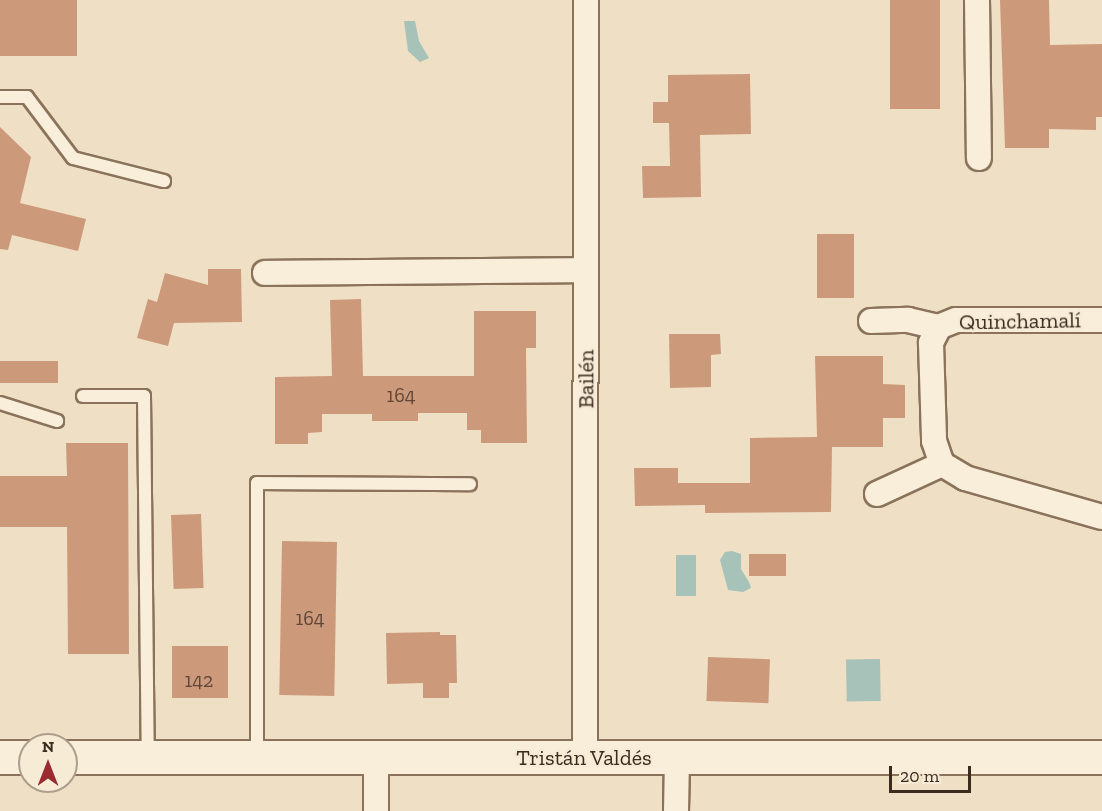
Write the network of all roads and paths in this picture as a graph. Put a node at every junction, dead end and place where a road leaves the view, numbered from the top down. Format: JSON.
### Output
{"nodes":[{"id":1,"x":586,"y":0,"type":"edge"},
{"id":2,"x":978,"y":0,"type":"edge"},
{"id":3,"x":0,"y":97,"type":"edge"},
{"id":4,"x":979,"y":158,"type":"dead end"},
{"id":5,"x":164,"y":181,"type":"dead end"},
{"id":6,"x":586,"y":270,"type":"junction"},
{"id":7,"x":265,"y":273,"type":"dead end"},
{"id":8,"x":1102,"y":320,"type":"edge"},
{"id":9,"x":871,"y":321,"type":"dead end"},
{"id":10,"x":939,"y":327,"type":"junction"},
{"id":11,"x":83,"y":396,"type":"dead end"},
{"id":12,"x":0,"y":403,"type":"edge"},
{"id":13,"x":57,"y":421,"type":"dead end"},
{"id":14,"x":942,"y":464,"type":"junction"},
{"id":15,"x":470,"y":484,"type":"dead end"},
{"id":16,"x":877,"y":494,"type":"dead end"},
{"id":17,"x":1102,"y":518,"type":"edge"},
{"id":18,"x":0,"y":757,"type":"edge"},
{"id":19,"x":18,"y":757,"type":"edge"},
{"id":20,"x":78,"y":757,"type":"edge"},
{"id":21,"x":148,"y":757,"type":"junction"},
{"id":22,"x":257,"y":757,"type":"junction"},
{"id":23,"x":1102,"y":757,"type":"edge"},
{"id":24,"x":376,"y":758,"type":"junction"},
{"id":25,"x":585,"y":758,"type":"junction"},
{"id":26,"x":677,"y":758,"type":"junction"},
{"id":27,"x":376,"y":811,"type":"edge"},
{"id":28,"x":676,"y":811,"type":"edge"}],
"edges":[{"from":1,"to":6,"type":"street","name":"Bailén"},
{"from":2,"to":4,"type":"street"},
{"from":3,"to":5,"type":"lane"},
{"from":6,"to":7,"type":"street"},
{"from":6,"to":25,"type":"street","name":"Bailén"},
{"from":8,"to":10,"type":"street","name":"Quinchamalí"},
{"from":9,"to":10,"type":"street"},
{"from":10,"to":14,"type":"street"},
{"from":11,"to":21,"type":"lane"},
{"from":12,"to":13,"type":"lane"},
{"from":14,"to":16,"type":"street"},
{"from":14,"to":17,"type":"street"},
{"from":15,"to":22,"type":"lane"},
{"from":18,"to":19,"type":"street"},
{"from":20,"to":21,"type":"street","name":"Tristán Valdés"},
{"from":21,"to":22,"type":"street","name":"Tristán Valdés"},
{"from":22,"to":24,"type":"street","name":"Tristán Valdés"},
{"from":23,"to":26,"type":"street","name":"Tristán Valdés"},
{"from":24,"to":25,"type":"street","name":"Tristán Valdés"},
{"from":24,"to":27,"type":"street"},
{"from":25,"to":26,"type":"street","name":"Tristán Valdés"},
{"from":26,"to":28,"type":"street"}]}
